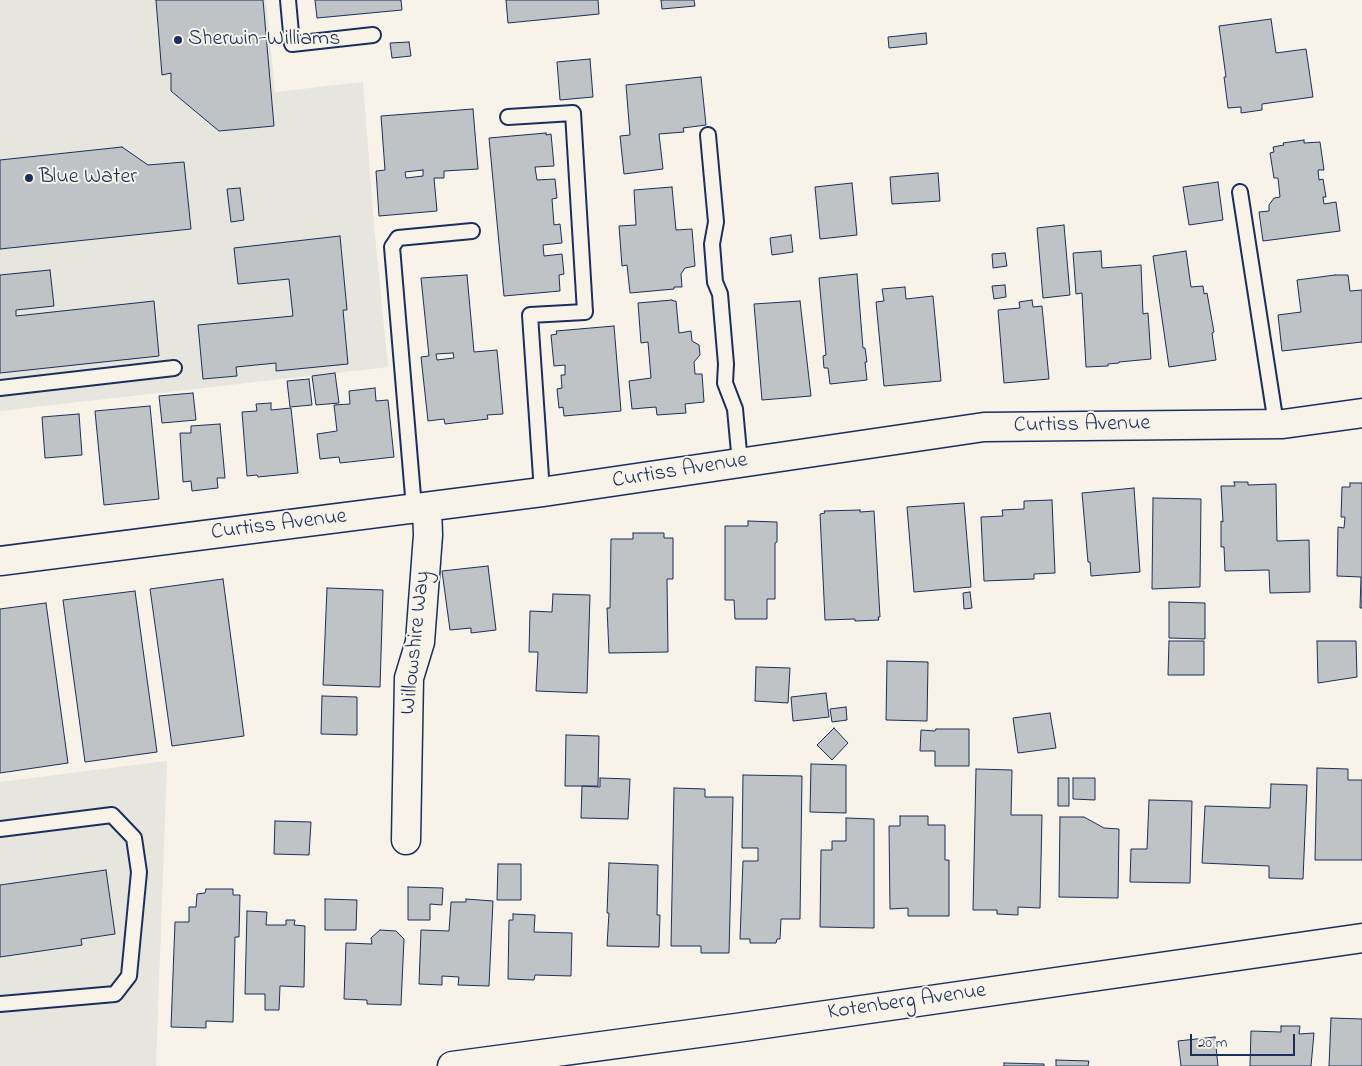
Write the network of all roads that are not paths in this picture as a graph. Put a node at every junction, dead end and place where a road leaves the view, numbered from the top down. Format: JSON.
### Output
{"nodes":[{"id":1,"x":288,"y":0,"type":"edge"},
{"id":2,"x":373,"y":35,"type":"dead end"},
{"id":3,"x":508,"y":118,"type":"dead end"},
{"id":4,"x":708,"y":134,"type":"dead end"},
{"id":5,"x":1240,"y":192,"type":"dead end"},
{"id":6,"x":472,"y":231,"type":"dead end"},
{"id":7,"x":174,"y":368,"type":"dead end"},
{"id":8,"x":0,"y":388,"type":"edge"},
{"id":9,"x":1362,"y":413,"type":"edge"},
{"id":10,"x":1276,"y":424,"type":"junction"},
{"id":11,"x":740,"y":463,"type":"junction"},
{"id":12,"x":542,"y":492,"type":"junction"},
{"id":13,"x":421,"y":508,"type":"junction"},
{"id":14,"x":0,"y":561,"type":"edge"},
{"id":15,"x":0,"y":829,"type":"edge"},
{"id":16,"x":406,"y":840,"type":"dead end"},
{"id":17,"x":1362,"y":938,"type":"edge"},
{"id":18,"x":0,"y":1004,"type":"edge"},
{"id":19,"x":452,"y":1066,"type":"edge"}],
"edges":[{"from":1,"to":2,"type":"lane"},
{"from":3,"to":12,"type":"lane"},
{"from":4,"to":11,"type":"lane"},
{"from":5,"to":10,"type":"lane"},
{"from":6,"to":13,"type":"lane"},
{"from":7,"to":8,"type":"lane"},
{"from":9,"to":10,"type":"street","name":"Curtiss Avenue"},
{"from":10,"to":11,"type":"street","name":"Curtiss Avenue"},
{"from":11,"to":12,"type":"street","name":"Curtiss Avenue"},
{"from":12,"to":13,"type":"street","name":"Curtiss Avenue"},
{"from":13,"to":14,"type":"street","name":"Curtiss Avenue"},
{"from":13,"to":16,"type":"street","name":"Willowshire Way"},
{"from":15,"to":18,"type":"lane"},
{"from":17,"to":19,"type":"street","name":"Kotenberg Avenue"}]}
